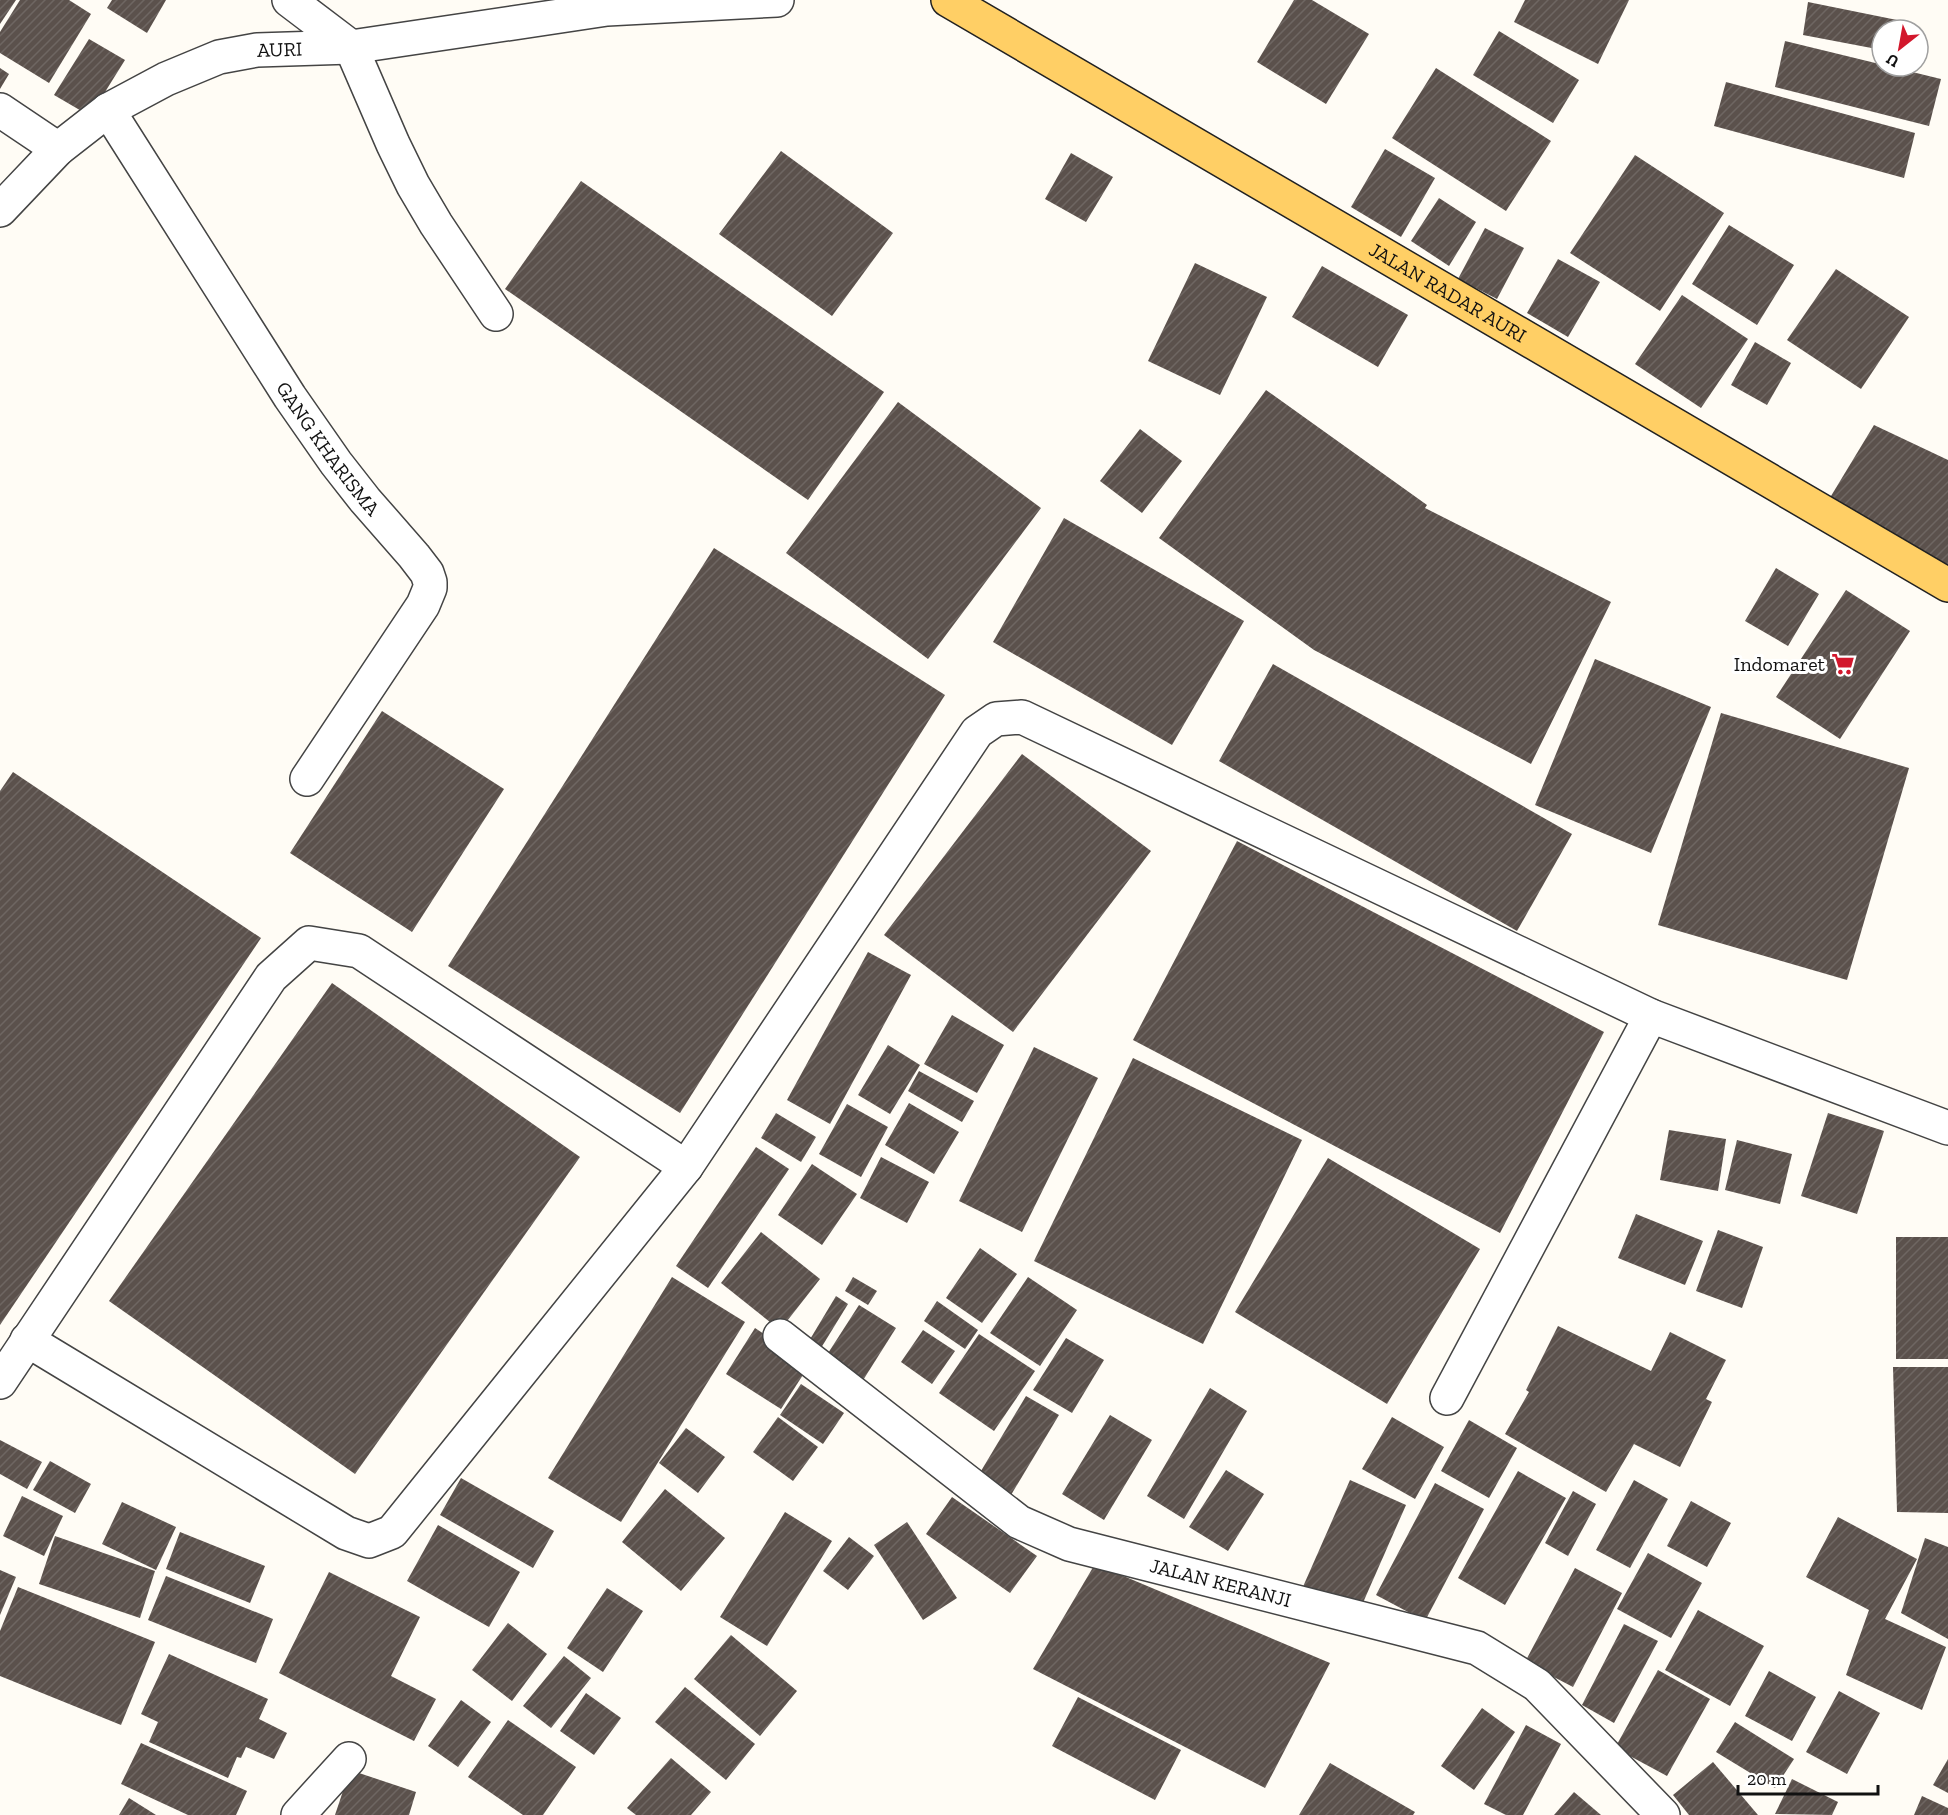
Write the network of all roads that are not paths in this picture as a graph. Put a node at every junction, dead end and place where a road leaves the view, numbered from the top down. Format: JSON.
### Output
{"nodes":[{"id":1,"x":289,"y":0,"type":"edge"},
{"id":2,"x":777,"y":0,"type":"edge"},
{"id":3,"x":948,"y":0,"type":"edge"},
{"id":4,"x":610,"y":4,"type":"edge"},
{"id":5,"x":351,"y":47,"type":"junction"},
{"id":6,"x":0,"y":110,"type":"edge"},
{"id":7,"x":108,"y":110,"type":"junction"},
{"id":8,"x":58,"y":149,"type":"junction"},
{"id":9,"x":0,"y":210,"type":"edge"},
{"id":10,"x":496,"y":314,"type":"dead end"},
{"id":11,"x":1948,"y":585,"type":"edge"},
{"id":12,"x":307,"y":779,"type":"dead end"},
{"id":13,"x":1651,"y":1016,"type":"junction"},
{"id":14,"x":1948,"y":1128,"type":"edge"},
{"id":15,"x":686,"y":1167,"type":"junction"},
{"id":16,"x":780,"y":1336,"type":"dead end"},
{"id":17,"x":27,"y":1340,"type":"junction"},
{"id":18,"x":0,"y":1382,"type":"edge"},
{"id":19,"x":1447,"y":1398,"type":"dead end"},
{"id":20,"x":349,"y":1759,"type":"dead end"},
{"id":21,"x":298,"y":1815,"type":"edge"},
{"id":22,"x":1663,"y":1815,"type":"edge"}],
"edges":[{"from":1,"to":5,"type":"street"},
{"from":2,"to":4,"type":"street","name":"AURI"},
{"from":3,"to":11,"type":"main road","name":"JALAN RADAR AURI"},
{"from":4,"to":5,"type":"street","name":"AURI"},
{"from":5,"to":7,"type":"street","name":"AURI"},
{"from":5,"to":10,"type":"street"},
{"from":6,"to":8,"type":"street"},
{"from":7,"to":8,"type":"street","name":"AURI"},
{"from":7,"to":12,"type":"street","name":"GANG KHARISMA"},
{"from":8,"to":9,"type":"street","name":"AURI"},
{"from":13,"to":14,"type":"street"},
{"from":13,"to":15,"type":"street"},
{"from":13,"to":19,"type":"street"},
{"from":15,"to":17,"type":"street"},
{"from":15,"to":17,"type":"street"},
{"from":16,"to":22,"type":"street","name":"JALAN KERANJI"},
{"from":17,"to":18,"type":"street"},
{"from":20,"to":21,"type":"street"}]}
